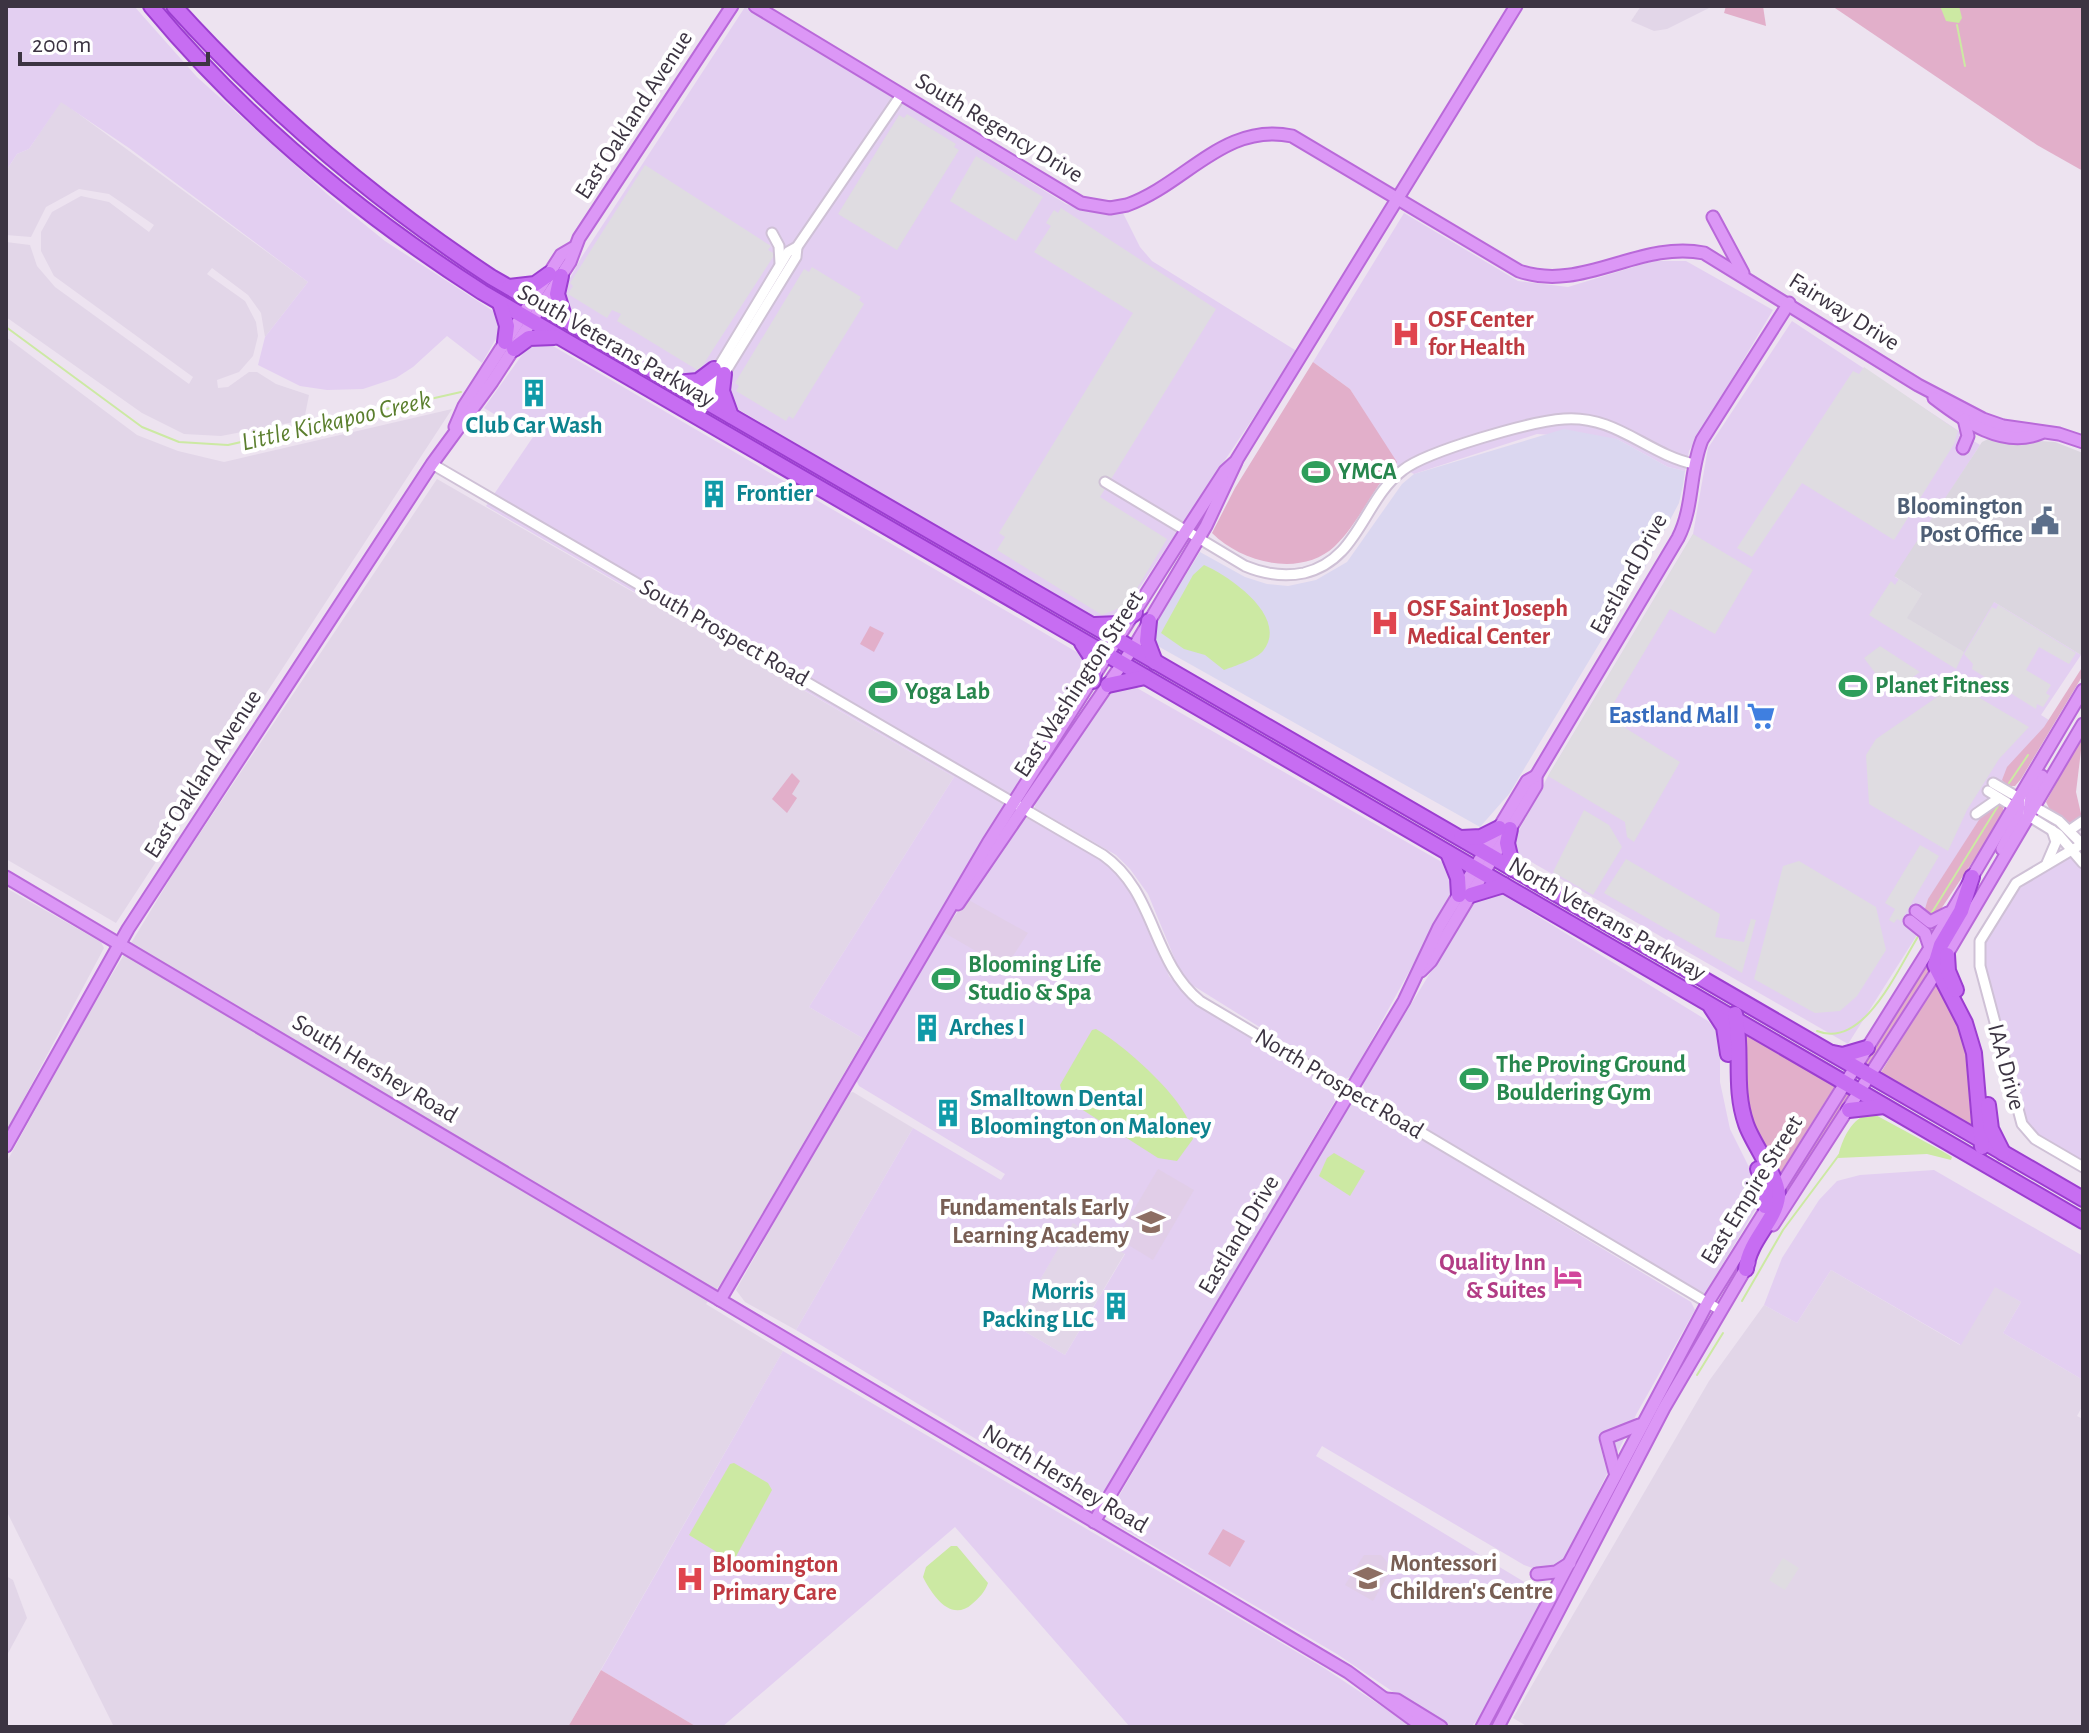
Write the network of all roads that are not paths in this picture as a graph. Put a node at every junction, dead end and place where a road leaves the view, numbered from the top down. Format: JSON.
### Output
{"nodes":[{"id":1,"x":151,"y":6,"type":"edge"},
{"id":2,"x":174,"y":6,"type":"edge"},
{"id":3,"x":732,"y":6,"type":"edge"},
{"id":4,"x":755,"y":6,"type":"edge"},
{"id":5,"x":1516,"y":6,"type":"edge"},
{"id":6,"x":901,"y":95,"type":"junction"},
{"id":7,"x":1398,"y":198,"type":"junction"},
{"id":8,"x":1713,"y":217,"type":"dead end"},
{"id":9,"x":772,"y":233,"type":"dead end"},
{"id":10,"x":797,"y":247,"type":"junction"},
{"id":11,"x":780,"y":266,"type":"junction"},
{"id":12,"x":555,"y":275,"type":"junction"},
{"id":13,"x":1745,"y":277,"type":"junction"},
{"id":14,"x":781,"y":284,"type":"junction"},
{"id":15,"x":509,"y":287,"type":"junction"},
{"id":16,"x":761,"y":297,"type":"junction"},
{"id":17,"x":500,"y":303,"type":"junction"},
{"id":18,"x":1789,"y":303,"type":"junction"},
{"id":19,"x":537,"y":304,"type":"junction"},
{"id":20,"x":527,"y":319,"type":"junction"},
{"id":21,"x":565,"y":320,"type":"junction"},
{"id":22,"x":556,"y":337,"type":"junction"},
{"id":23,"x":509,"y":346,"type":"junction"},
{"id":24,"x":719,"y":372,"type":"junction"},
{"id":25,"x":672,"y":382,"type":"junction"},
{"id":26,"x":1918,"y":385,"type":"junction"},
{"id":27,"x":703,"y":400,"type":"junction"},
{"id":28,"x":693,"y":416,"type":"junction"},
{"id":29,"x":731,"y":416,"type":"junction"},
{"id":30,"x":1964,"y":419,"type":"junction"},
{"id":31,"x":2043,"y":432,"type":"junction"},
{"id":32,"x":2083,"y":442,"type":"edge"},
{"id":33,"x":1963,"y":448,"type":"dead end"},
{"id":34,"x":1236,"y":461,"type":"junction"},
{"id":35,"x":432,"y":464,"type":"junction"},
{"id":36,"x":1694,"y":464,"type":"junction"},
{"id":37,"x":1105,"y":482,"type":"dead end"},
{"id":38,"x":1186,"y":531,"type":"junction"},
{"id":39,"x":1199,"y":538,"type":"junction"},
{"id":40,"x":1135,"y":613,"type":"junction"},
{"id":41,"x":1149,"y":621,"type":"junction"},
{"id":42,"x":1089,"y":624,"type":"junction"},
{"id":43,"x":1079,"y":639,"type":"junction"},
{"id":44,"x":1118,"y":641,"type":"junction"},
{"id":45,"x":1132,"y":649,"type":"junction"},
{"id":46,"x":1116,"y":660,"type":"junction"},
{"id":47,"x":1155,"y":663,"type":"junction"},
{"id":48,"x":1145,"y":677,"type":"junction"},
{"id":49,"x":1100,"y":683,"type":"junction"},
{"id":50,"x":2083,"y":690,"type":"edge"},
{"id":51,"x":2083,"y":701,"type":"edge"},
{"id":52,"x":2083,"y":724,"type":"edge"},
{"id":53,"x":1999,"y":798,"type":"junction"},
{"id":54,"x":1020,"y":805,"type":"junction"},
{"id":55,"x":2024,"y":807,"type":"junction"},
{"id":56,"x":1976,"y":814,"type":"dead end"},
{"id":57,"x":2083,"y":821,"type":"edge"},
{"id":58,"x":1504,"y":829,"type":"junction"},
{"id":59,"x":2052,"y":830,"type":"junction"},
{"id":60,"x":2070,"y":830,"type":"junction"},
{"id":61,"x":1459,"y":838,"type":"junction"},
{"id":62,"x":2079,"y":847,"type":"edge"},
{"id":63,"x":1447,"y":852,"type":"junction"},
{"id":64,"x":1488,"y":855,"type":"junction"},
{"id":65,"x":2047,"y":863,"type":"junction"},
{"id":66,"x":2083,"y":863,"type":"edge"},
{"id":67,"x":1513,"y":869,"type":"junction"},
{"id":68,"x":1479,"y":870,"type":"junction"},
{"id":69,"x":6,"y":877,"type":"edge"},
{"id":70,"x":1972,"y":877,"type":"junction"},
{"id":71,"x":1504,"y":885,"type":"junction"},
{"id":72,"x":1465,"y":895,"type":"junction"},
{"id":73,"x":1957,"y":904,"type":"junction"},
{"id":74,"x":120,"y":942,"type":"junction"},
{"id":75,"x":1930,"y":948,"type":"junction"},
{"id":76,"x":1947,"y":955,"type":"junction"},
{"id":77,"x":1937,"y":971,"type":"junction"},
{"id":78,"x":1721,"y":989,"type":"junction"},
{"id":79,"x":1708,"y":1003,"type":"junction"},
{"id":80,"x":1736,"y":1020,"type":"junction"},
{"id":81,"x":1867,"y":1048,"type":"junction"},
{"id":82,"x":1830,"y":1052,"type":"junction"},
{"id":83,"x":1855,"y":1067,"type":"junction"},
{"id":84,"x":1871,"y":1077,"type":"junction"},
{"id":85,"x":1846,"y":1083,"type":"junction"},
{"id":86,"x":1351,"y":1090,"type":"junction"},
{"id":87,"x":1861,"y":1092,"type":"junction"},
{"id":88,"x":1885,"y":1106,"type":"junction"},
{"id":89,"x":1849,"y":1110,"type":"junction"},
{"id":90,"x":1980,"y":1139,"type":"junction"},
{"id":91,"x":6,"y":1146,"type":"edge"},
{"id":92,"x":2003,"y":1153,"type":"junction"},
{"id":93,"x":2083,"y":1167,"type":"edge"},
{"id":94,"x":1995,"y":1170,"type":"junction"},
{"id":95,"x":1777,"y":1187,"type":"junction"},
{"id":96,"x":2083,"y":1199,"type":"edge"},
{"id":97,"x":1765,"y":1206,"type":"junction"},
{"id":98,"x":2083,"y":1221,"type":"edge"},
{"id":99,"x":1746,"y":1269,"type":"junction"},
{"id":100,"x":720,"y":1300,"type":"junction"},
{"id":101,"x":1708,"y":1302,"type":"junction"},
{"id":102,"x":1720,"y":1310,"type":"junction"},
{"id":103,"x":1640,"y":1425,"type":"junction"},
{"id":104,"x":1616,"y":1472,"type":"junction"},
{"id":105,"x":1094,"y":1522,"type":"junction"},
{"id":106,"x":1571,"y":1563,"type":"junction"},
{"id":107,"x":1537,"y":1574,"type":"dead end"},
{"id":108,"x":1386,"y":1699,"type":"junction"},
{"id":109,"x":1482,"y":1725,"type":"edge"},
{"id":110,"x":1423,"y":1727,"type":"edge"},
{"id":111,"x":1441,"y":1727,"type":"edge"},
{"id":112,"x":1498,"y":1727,"type":"edge"}],
"edges":[{"from":1,"to":17,"type":"highway","name":"South Veterans Parkway"},
{"from":2,"to":15,"type":"highway","name":"South Veterans Parkway"},
{"from":3,"to":12,"type":"main road","name":"East Oakland Avenue"},
{"from":4,"to":6,"type":"main road","name":"South Regency Drive"},
{"from":5,"to":7,"type":"main road","name":"East Washington Street"},
{"from":6,"to":7,"type":"main road","name":"South Regency Drive"},
{"from":6,"to":10,"type":"street"},
{"from":7,"to":13,"type":"main road","name":"South Regency Drive"},
{"from":7,"to":34,"type":"main road","name":"East Washington Street"},
{"from":8,"to":13,"type":"main road"},
{"from":9,"to":11,"type":"street"},
{"from":10,"to":11,"type":"street"},
{"from":10,"to":14,"type":"street"},
{"from":11,"to":16,"type":"street"},
{"from":12,"to":15,"type":"highway"},
{"from":12,"to":19,"type":"main road","name":"East Oakland Avenue"},
{"from":12,"to":21,"type":"highway"},
{"from":13,"to":18,"type":"main road","name":"Fairway Drive"},
{"from":14,"to":16,"type":"street"},
{"from":14,"to":24,"type":"street"},
{"from":15,"to":19,"type":"highway","name":"South Veterans Parkway"},
{"from":16,"to":24,"type":"street"},
{"from":17,"to":20,"type":"highway","name":"South Veterans Parkway"},
{"from":17,"to":23,"type":"highway"},
{"from":18,"to":26,"type":"main road","name":"Fairway Drive"},
{"from":18,"to":36,"type":"main road","name":"Eastland Drive"},
{"from":19,"to":20,"type":"main road","name":"East Oakland Avenue"},
{"from":19,"to":21,"type":"highway","name":"South Veterans Parkway"},
{"from":20,"to":22,"type":"highway","name":"South Veterans Parkway"},
{"from":20,"to":23,"type":"main road","name":"East Oakland Avenue"},
{"from":21,"to":25,"type":"highway","name":"South Veterans Parkway"},
{"from":22,"to":23,"type":"highway"},
{"from":22,"to":28,"type":"highway","name":"South Veterans Parkway"},
{"from":23,"to":35,"type":"main road","name":"East Oakland Avenue"},
{"from":24,"to":25,"type":"highway"},
{"from":24,"to":27,"type":"street"},
{"from":24,"to":29,"type":"highway"},
{"from":25,"to":27,"type":"highway","name":"South Veterans Parkway"},
{"from":26,"to":30,"type":"main road","name":"Fairway Drive"},
{"from":26,"to":31,"type":"main road","name":"Fairway Drive"},
{"from":27,"to":28,"type":"street"},
{"from":27,"to":29,"type":"highway","name":"South Veterans Parkway"},
{"from":28,"to":43,"type":"highway","name":"South Veterans Parkway"},
{"from":29,"to":42,"type":"highway","name":"South Veterans Parkway"},
{"from":30,"to":31,"type":"main road","name":"Fairway Drive"},
{"from":30,"to":33,"type":"main road"},
{"from":31,"to":32,"type":"main road","name":"Fairway Drive"},
{"from":34,"to":38,"type":"main road","name":"East Washington Street"},
{"from":34,"to":39,"type":"main road","name":"East Washington Street"},
{"from":35,"to":54,"type":"street","name":"South Prospect Road"},
{"from":35,"to":74,"type":"main road","name":"East Oakland Avenue"},
{"from":36,"to":39,"type":"street"},
{"from":36,"to":58,"type":"main road","name":"Eastland Drive"},
{"from":37,"to":38,"type":"street"},
{"from":38,"to":39,"type":"street"},
{"from":38,"to":40,"type":"main road","name":"East Washington Street"},
{"from":39,"to":41,"type":"main road","name":"East Washington Street"},
{"from":40,"to":42,"type":"highway"},
{"from":40,"to":44,"type":"main road","name":"East Washington Street"},
{"from":41,"to":45,"type":"main road","name":"East Washington Street"},
{"from":41,"to":47,"type":"highway"},
{"from":42,"to":44,"type":"highway","name":"South Veterans Parkway"},
{"from":43,"to":46,"type":"highway","name":"South Veterans Parkway"},
{"from":43,"to":49,"type":"highway"},
{"from":44,"to":45,"type":"highway","name":"South Veterans Parkway"},
{"from":44,"to":46,"type":"main road","name":"East Washington Street"},
{"from":45,"to":46,"type":"main road","name":"East Washington Street"},
{"from":45,"to":47,"type":"highway","name":"North Veterans Parkway"},
{"from":46,"to":48,"type":"highway","name":"North Veterans Parkway"},
{"from":46,"to":49,"type":"main road","name":"East Washington Street"},
{"from":47,"to":61,"type":"highway","name":"North Veterans Parkway"},
{"from":48,"to":49,"type":"highway"},
{"from":48,"to":63,"type":"highway","name":"North Veterans Parkway"},
{"from":49,"to":54,"type":"main road","name":"East Washington Street"},
{"from":50,"to":55,"type":"main road","name":"East Empire Street"},
{"from":51,"to":55,"type":"main road"},
{"from":52,"to":55,"type":"main road","name":"East Empire Street"},
{"from":53,"to":55,"type":"street"},
{"from":53,"to":55,"type":"street"},
{"from":53,"to":56,"type":"street"},
{"from":54,"to":86,"type":"street","name":"North Prospect Road"},
{"from":54,"to":100,"type":"main road","name":"East Washington Street"},
{"from":55,"to":59,"type":"street"},
{"from":55,"to":60,"type":"street"},
{"from":55,"to":70,"type":"main road","name":"East Empire Street"},
{"from":55,"to":76,"type":"main road","name":"East Empire Street"},
{"from":57,"to":60,"type":"street"},
{"from":58,"to":61,"type":"highway"},
{"from":58,"to":64,"type":"main road","name":"Eastland Drive"},
{"from":58,"to":67,"type":"highway"},
{"from":59,"to":62,"type":"street"},
{"from":59,"to":65,"type":"street"},
{"from":60,"to":62,"type":"street"},
{"from":61,"to":64,"type":"highway","name":"North Veterans Parkway"},
{"from":62,"to":65,"type":"street"},
{"from":62,"to":66,"type":"street"},
{"from":63,"to":68,"type":"highway","name":"North Veterans Parkway"},
{"from":63,"to":72,"type":"highway"},
{"from":64,"to":67,"type":"highway","name":"North Veterans Parkway"},
{"from":64,"to":68,"type":"main road","name":"Eastland Drive"},
{"from":65,"to":93,"type":"street","name":"IAA Drive"},
{"from":67,"to":78,"type":"highway","name":"North Veterans Parkway"},
{"from":68,"to":71,"type":"highway","name":"North Veterans Parkway"},
{"from":68,"to":72,"type":"main road","name":"Eastland Drive"},
{"from":69,"to":74,"type":"main road","name":"South Hershey Road"},
{"from":70,"to":73,"type":"main road","name":"East Empire Street"},
{"from":70,"to":77,"type":"highway"},
{"from":71,"to":72,"type":"highway"},
{"from":71,"to":79,"type":"highway","name":"North Veterans Parkway"},
{"from":72,"to":86,"type":"main road","name":"Eastland Drive"},
{"from":73,"to":75,"type":"main road","name":"East Empire Street"},
{"from":73,"to":75,"type":"main road"},
{"from":74,"to":91,"type":"main road","name":"East Oakland Avenue"},
{"from":74,"to":100,"type":"main road","name":"South Hershey Road"},
{"from":75,"to":81,"type":"main road","name":"East Empire Street"},
{"from":76,"to":77,"type":"main road","name":"East Empire Street"},
{"from":76,"to":92,"type":"highway"},
{"from":77,"to":84,"type":"main road","name":"East Empire Street"},
{"from":77,"to":90,"type":"highway"},
{"from":78,"to":80,"type":"highway"},
{"from":78,"to":82,"type":"highway","name":"North Veterans Parkway"},
{"from":79,"to":80,"type":"highway","name":"North Veterans Parkway"},
{"from":79,"to":97,"type":"highway"},
{"from":80,"to":85,"type":"highway","name":"North Veterans Parkway"},
{"from":80,"to":95,"type":"highway"},
{"from":81,"to":82,"type":"highway"},
{"from":81,"to":83,"type":"main road","name":"East Empire Street"},
{"from":82,"to":83,"type":"highway","name":"North Veterans Parkway"},
{"from":83,"to":84,"type":"highway","name":"North Veterans Parkway"},
{"from":83,"to":85,"type":"main road","name":"East Empire Street"},
{"from":84,"to":87,"type":"main road","name":"East Empire Street"},
{"from":84,"to":90,"type":"highway","name":"North Veterans Parkway"},
{"from":85,"to":87,"type":"highway","name":"North Veterans Parkway"},
{"from":85,"to":95,"type":"main road","name":"East Empire Street"},
{"from":86,"to":101,"type":"street","name":"North Prospect Road"},
{"from":86,"to":105,"type":"main road","name":"Eastland Drive"},
{"from":87,"to":88,"type":"highway","name":"North Veterans Parkway"},
{"from":87,"to":89,"type":"main road","name":"East Empire Street"},
{"from":88,"to":89,"type":"highway"},
{"from":88,"to":94,"type":"highway","name":"North Veterans Parkway"},
{"from":89,"to":99,"type":"main road","name":"East Empire Street"},
{"from":90,"to":92,"type":"highway","name":"North Veterans Parkway"},
{"from":90,"to":94,"type":"highway"},
{"from":92,"to":96,"type":"highway","name":"North Veterans Parkway"},
{"from":94,"to":98,"type":"highway","name":"North Veterans Parkway"},
{"from":95,"to":97,"type":"main road","name":"East Empire Street"},
{"from":95,"to":99,"type":"highway"},
{"from":97,"to":101,"type":"main road","name":"East Empire Street"},
{"from":99,"to":102,"type":"main road","name":"East Empire Street"},
{"from":100,"to":105,"type":"main road","name":"North Hershey Road"},
{"from":101,"to":102,"type":"street","name":"North Prospect Road"},
{"from":101,"to":103,"type":"main road","name":"East Empire Street"},
{"from":102,"to":112,"type":"main road","name":"East Empire Street"},
{"from":103,"to":104,"type":"main road","name":"East Empire Street"},
{"from":103,"to":104,"type":"main road"},
{"from":104,"to":106,"type":"main road","name":"East Empire Street"},
{"from":105,"to":108,"type":"main road","name":"North Hershey Road"},
{"from":106,"to":107,"type":"main road"},
{"from":106,"to":109,"type":"main road","name":"East Empire Street"},
{"from":108,"to":110,"type":"main road","name":"North Hershey Road"},
{"from":108,"to":111,"type":"main road","name":"North Hershey Road"}]}
